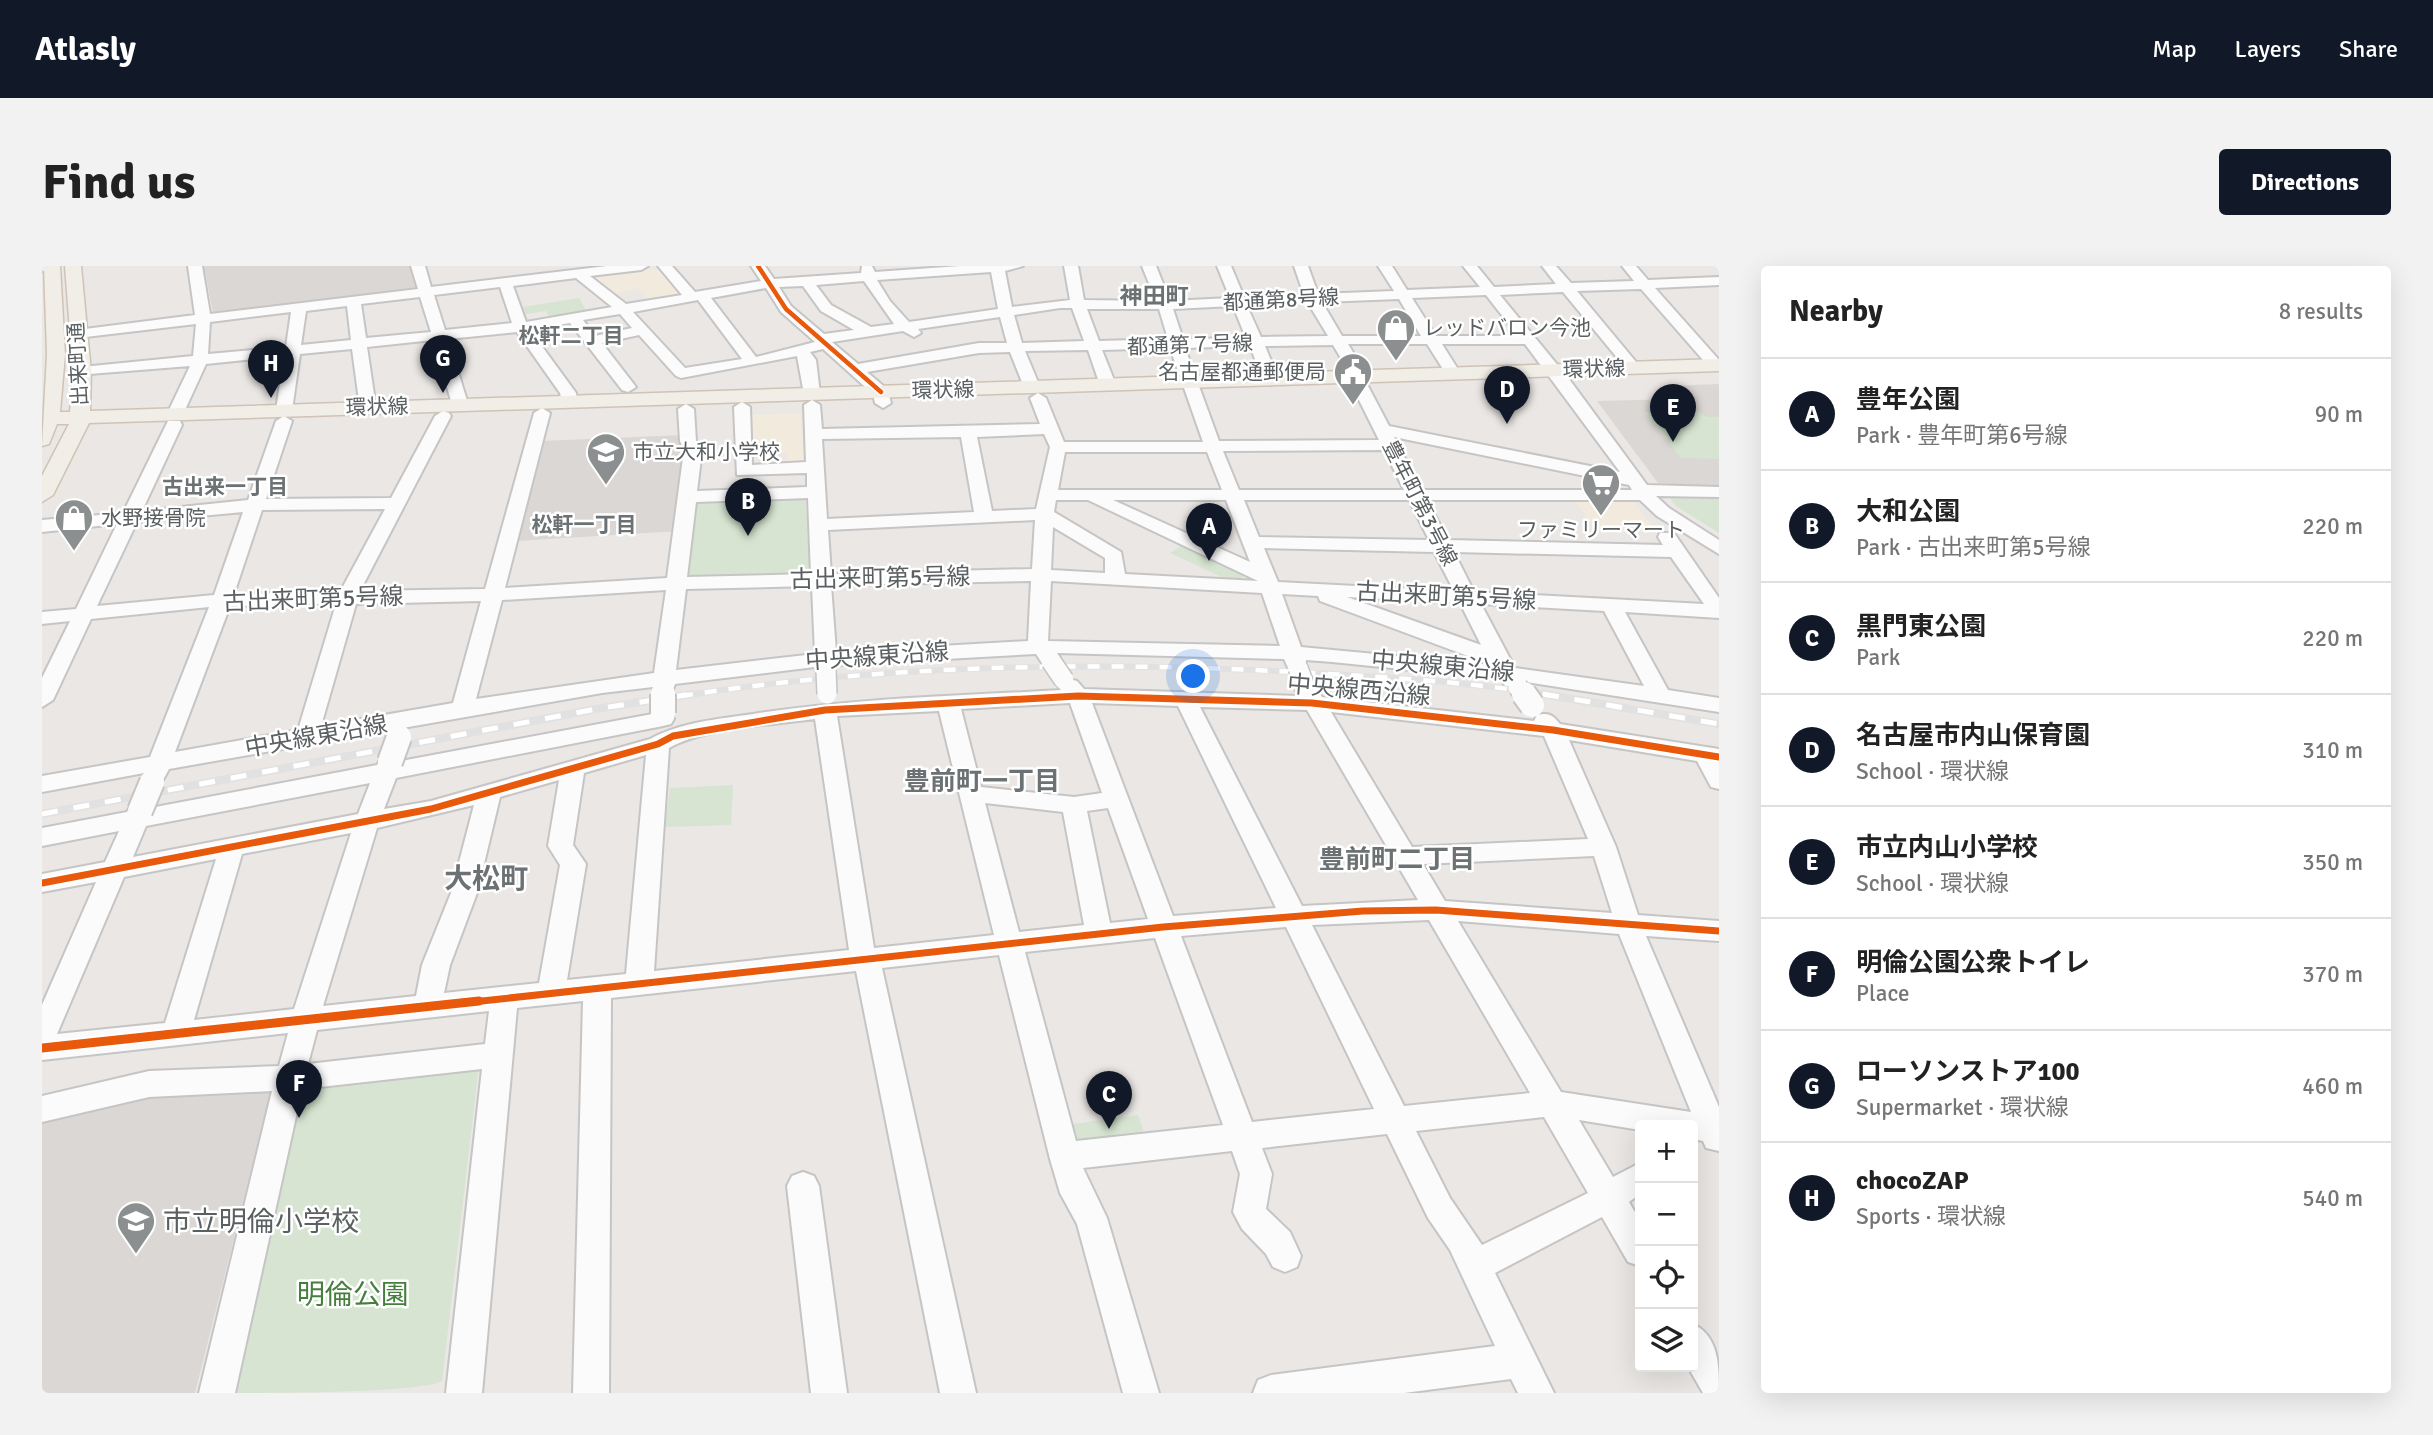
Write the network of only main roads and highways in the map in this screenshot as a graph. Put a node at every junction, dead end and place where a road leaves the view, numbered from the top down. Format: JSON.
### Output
{"nodes":[{"id":1,"x":51,"y":266,"type":"edge"},
{"id":2,"x":73,"y":266,"type":"edge"},
{"id":3,"x":48,"y":308,"type":"edge"},
{"id":4,"x":1718,"y":369,"type":"edge"},
{"id":5,"x":49,"y":370,"type":"edge"},
{"id":6,"x":1559,"y":376,"type":"junction"},
{"id":7,"x":1360,"y":382,"type":"junction"},
{"id":8,"x":1190,"y":387,"type":"junction"},
{"id":9,"x":1035,"y":393,"type":"junction"},
{"id":10,"x":812,"y":400,"type":"junction"},
{"id":11,"x":692,"y":403,"type":"junction"},
{"id":12,"x":451,"y":410,"type":"junction"},
{"id":13,"x":284,"y":416,"type":"junction"},
{"id":14,"x":80,"y":422,"type":"junction"},
{"id":15,"x":45,"y":427,"type":"edge"},
{"id":16,"x":42,"y":495,"type":"edge"}],
"edges":[{"from":1,"to":3,"type":"main road","name":"出来町通"},
{"from":2,"to":14,"type":"main road","name":"出来町通"},
{"from":3,"to":5,"type":"main road","name":"出来町通"},
{"from":4,"to":6,"type":"main road","name":"環状線"},
{"from":4,"to":6,"type":"main road","name":"環状線"},
{"from":5,"to":15,"type":"main road","name":"出来町通"},
{"from":6,"to":7,"type":"main road","name":"環状線"},
{"from":6,"to":7,"type":"main road","name":"環状線"},
{"from":7,"to":8,"type":"main road","name":"環状線"},
{"from":7,"to":8,"type":"main road","name":"環状線"},
{"from":8,"to":9,"type":"main road","name":"環状線"},
{"from":8,"to":9,"type":"main road","name":"環状線"},
{"from":9,"to":10,"type":"main road","name":"環状線"},
{"from":10,"to":11,"type":"main road","name":"環状線"},
{"from":10,"to":11,"type":"main road","name":"環状線"},
{"from":11,"to":12,"type":"main road","name":"環状線"},
{"from":11,"to":12,"type":"main road","name":"環状線"},
{"from":12,"to":13,"type":"main road","name":"環状線"},
{"from":12,"to":13,"type":"main road","name":"環状線"},
{"from":13,"to":14,"type":"main road","name":"環状線"},
{"from":14,"to":15,"type":"main road","name":"環状線"},
{"from":14,"to":16,"type":"main road","name":"出来町通"}]}
